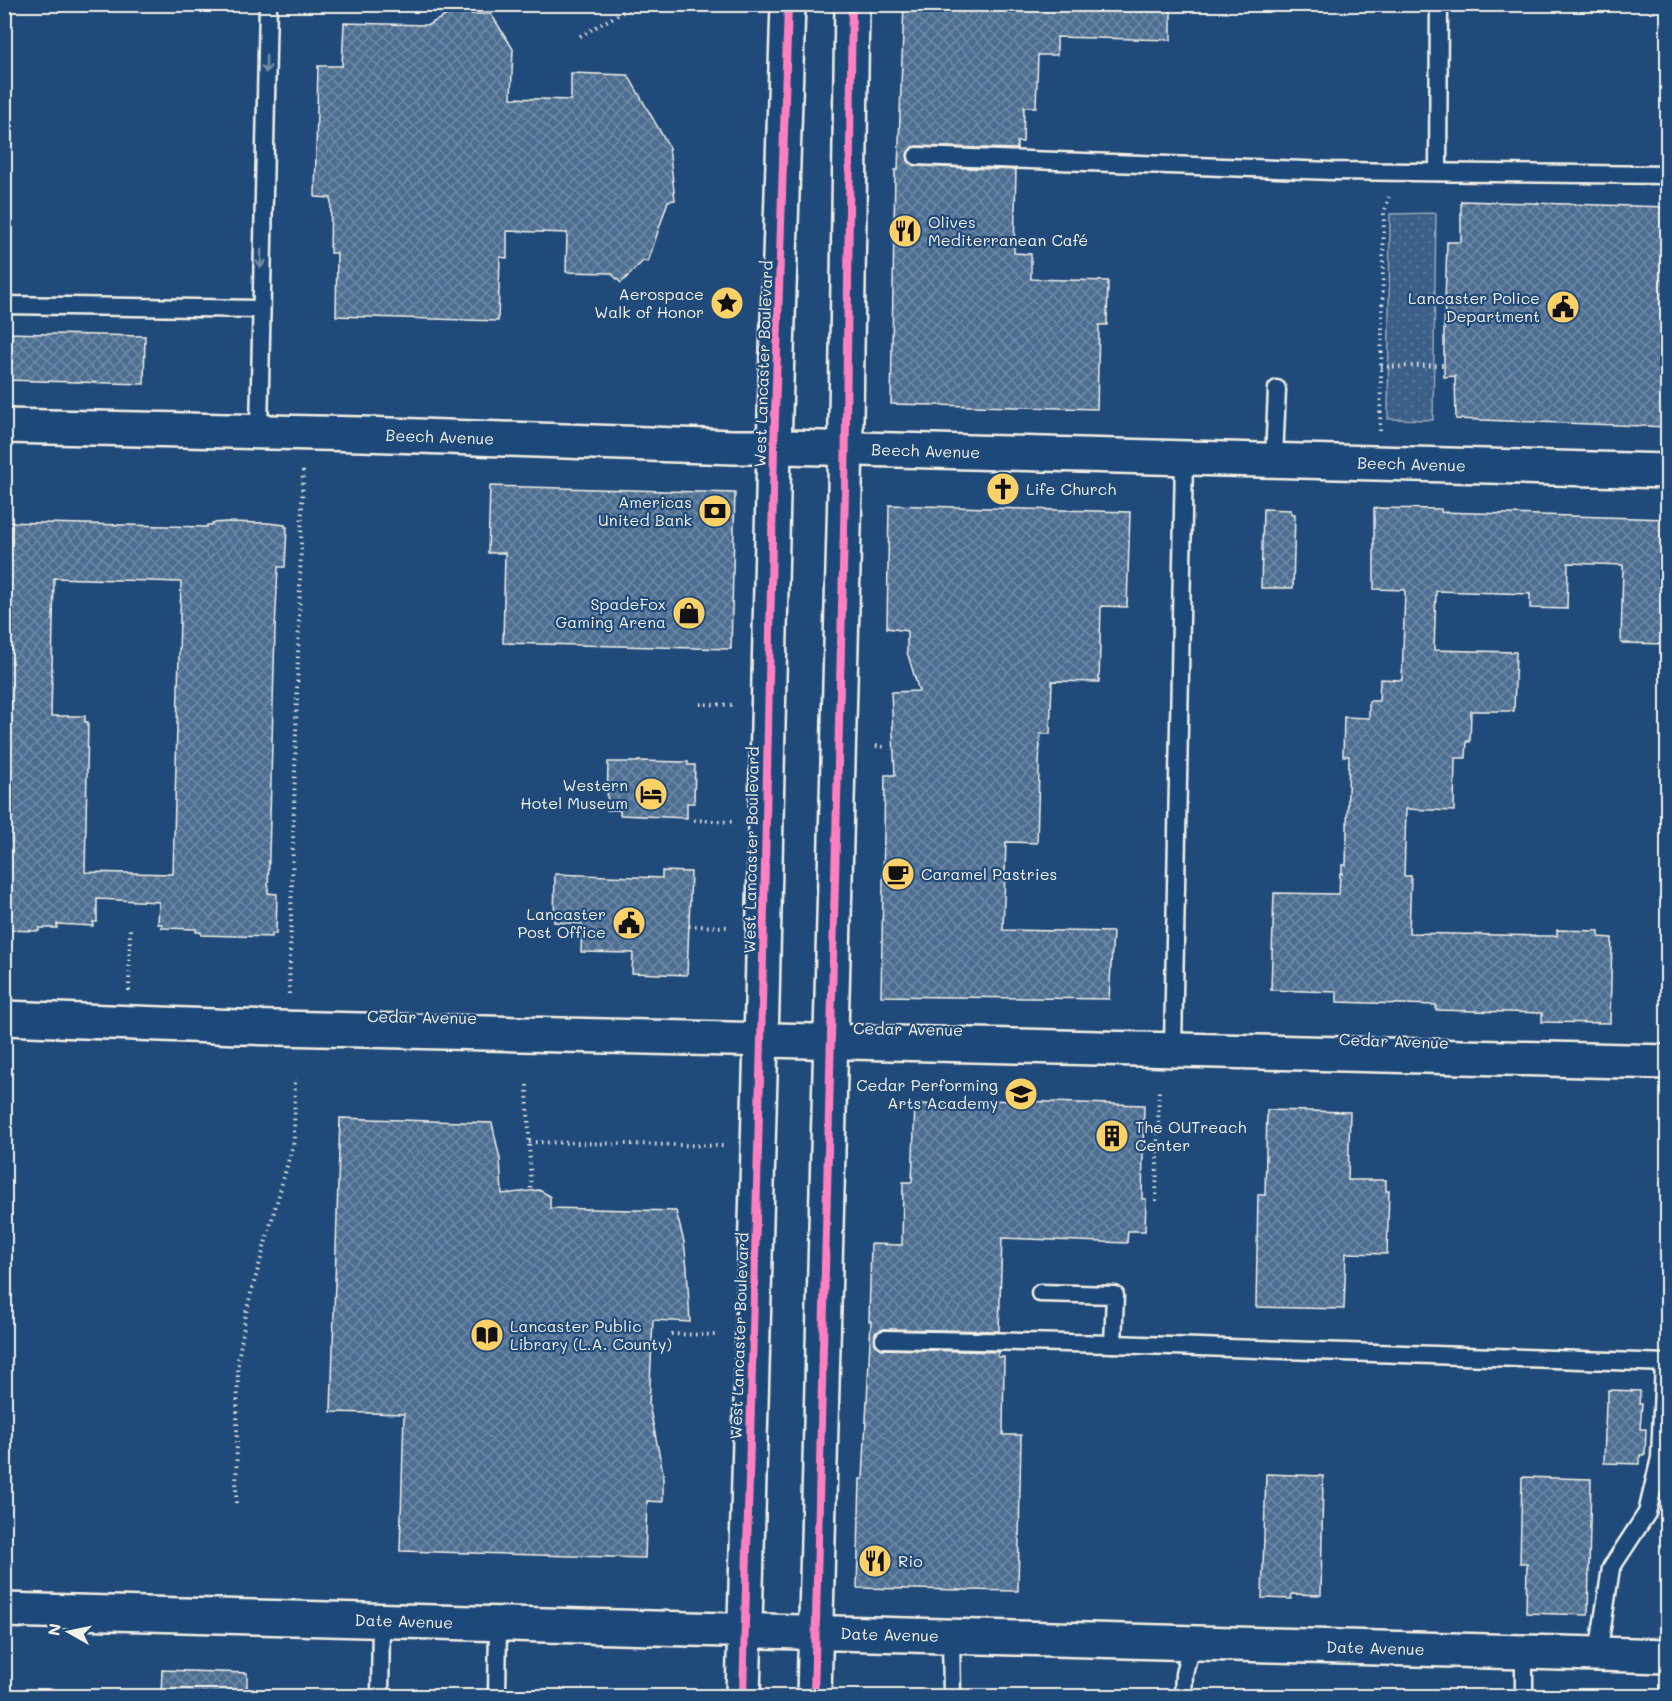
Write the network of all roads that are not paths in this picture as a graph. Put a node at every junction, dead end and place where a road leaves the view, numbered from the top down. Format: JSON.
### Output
{"nodes":[{"id":1,"x":268,"y":4,"type":"edge"},
{"id":2,"x":788,"y":4,"type":"edge"},
{"id":3,"x":852,"y":4,"type":"edge"},
{"id":4,"x":1439,"y":4,"type":"edge"},
{"id":5,"x":917,"y":156,"type":"dead end"},
{"id":6,"x":1438,"y":172,"type":"junction"},
{"id":7,"x":1668,"y":175,"type":"edge"},
{"id":8,"x":4,"y":305,"type":"edge"},
{"id":9,"x":260,"y":309,"type":"junction"},
{"id":10,"x":1276,"y":389,"type":"dead end"},
{"id":11,"x":4,"y":426,"type":"edge"},
{"id":12,"x":259,"y":432,"type":"junction"},
{"id":13,"x":774,"y":447,"type":"junction"},
{"id":14,"x":846,"y":448,"type":"junction"},
{"id":15,"x":1184,"y":458,"type":"junction"},
{"id":16,"x":1274,"y":460,"type":"junction"},
{"id":17,"x":1668,"y":471,"type":"edge"},
{"id":18,"x":4,"y":1018,"type":"edge"},
{"id":19,"x":760,"y":1039,"type":"junction"},
{"id":20,"x":830,"y":1040,"type":"junction"},
{"id":21,"x":1173,"y":1048,"type":"junction"},
{"id":22,"x":1668,"y":1062,"type":"edge"},
{"id":23,"x":1040,"y":1293,"type":"dead end"},
{"id":24,"x":884,"y":1339,"type":"dead end"},
{"id":25,"x":1113,"y":1344,"type":"junction"},
{"id":26,"x":1666,"y":1363,"type":"edge"},
{"id":27,"x":4,"y":1610,"type":"edge"},
{"id":28,"x":381,"y":1620,"type":"junction"},
{"id":29,"x":498,"y":1623,"type":"junction"},
{"id":30,"x":744,"y":1629,"type":"junction"},
{"id":31,"x":816,"y":1631,"type":"junction"},
{"id":32,"x":951,"y":1636,"type":"junction"},
{"id":33,"x":1191,"y":1644,"type":"junction"},
{"id":34,"x":1524,"y":1652,"type":"junction"},
{"id":35,"x":1598,"y":1654,"type":"junction"},
{"id":36,"x":1668,"y":1656,"type":"edge"},
{"id":37,"x":380,"y":1696,"type":"edge"},
{"id":38,"x":497,"y":1696,"type":"edge"},
{"id":39,"x":743,"y":1696,"type":"edge"},
{"id":40,"x":814,"y":1696,"type":"edge"},
{"id":41,"x":952,"y":1696,"type":"edge"},
{"id":42,"x":1184,"y":1696,"type":"edge"},
{"id":43,"x":1524,"y":1696,"type":"edge"}],
"edges":[{"from":1,"to":9,"type":"lane","one_way":true},
{"from":2,"to":13,"type":"street","name":"West Lancaster Boulevard"},
{"from":3,"to":14,"type":"street"},
{"from":4,"to":6,"type":"lane"},
{"from":5,"to":6,"type":"lane"},
{"from":6,"to":7,"type":"lane"},
{"from":8,"to":9,"type":"lane"},
{"from":9,"to":12,"type":"lane"},
{"from":10,"to":16,"type":"lane"},
{"from":11,"to":12,"type":"street","name":"Beech Avenue"},
{"from":12,"to":13,"type":"street","name":"Beech Avenue"},
{"from":13,"to":14,"type":"street","name":"Beech Avenue"},
{"from":13,"to":19,"type":"street","name":"West Lancaster Boulevard"},
{"from":14,"to":15,"type":"street","name":"Beech Avenue"},
{"from":14,"to":20,"type":"street"},
{"from":15,"to":16,"type":"street","name":"Beech Avenue"},
{"from":15,"to":21,"type":"lane"},
{"from":16,"to":17,"type":"street","name":"Beech Avenue"},
{"from":18,"to":19,"type":"street","name":"Cedar Avenue"},
{"from":19,"to":20,"type":"street","name":"Cedar Avenue"},
{"from":19,"to":30,"type":"street","name":"West Lancaster Boulevard"},
{"from":20,"to":21,"type":"street","name":"Cedar Avenue"},
{"from":20,"to":31,"type":"street"},
{"from":21,"to":22,"type":"street","name":"Cedar Avenue"},
{"from":23,"to":25,"type":"lane"},
{"from":24,"to":25,"type":"lane"},
{"from":25,"to":26,"type":"lane"},
{"from":26,"to":35,"type":"lane"},
{"from":27,"to":28,"type":"street","name":"Date Avenue"},
{"from":28,"to":29,"type":"street","name":"Date Avenue"},
{"from":28,"to":37,"type":"lane"},
{"from":29,"to":30,"type":"street","name":"Date Avenue"},
{"from":29,"to":38,"type":"lane"},
{"from":30,"to":31,"type":"street","name":"Date Avenue"},
{"from":30,"to":39,"type":"street","name":"West Lancaster Boulevard"},
{"from":31,"to":32,"type":"street","name":"Date Avenue"},
{"from":31,"to":40,"type":"street"},
{"from":32,"to":33,"type":"street","name":"Date Avenue"},
{"from":32,"to":41,"type":"lane"},
{"from":33,"to":34,"type":"street","name":"Date Avenue"},
{"from":33,"to":42,"type":"lane"},
{"from":34,"to":35,"type":"street","name":"Date Avenue"},
{"from":34,"to":43,"type":"lane"},
{"from":35,"to":36,"type":"street","name":"Date Avenue"}]}
